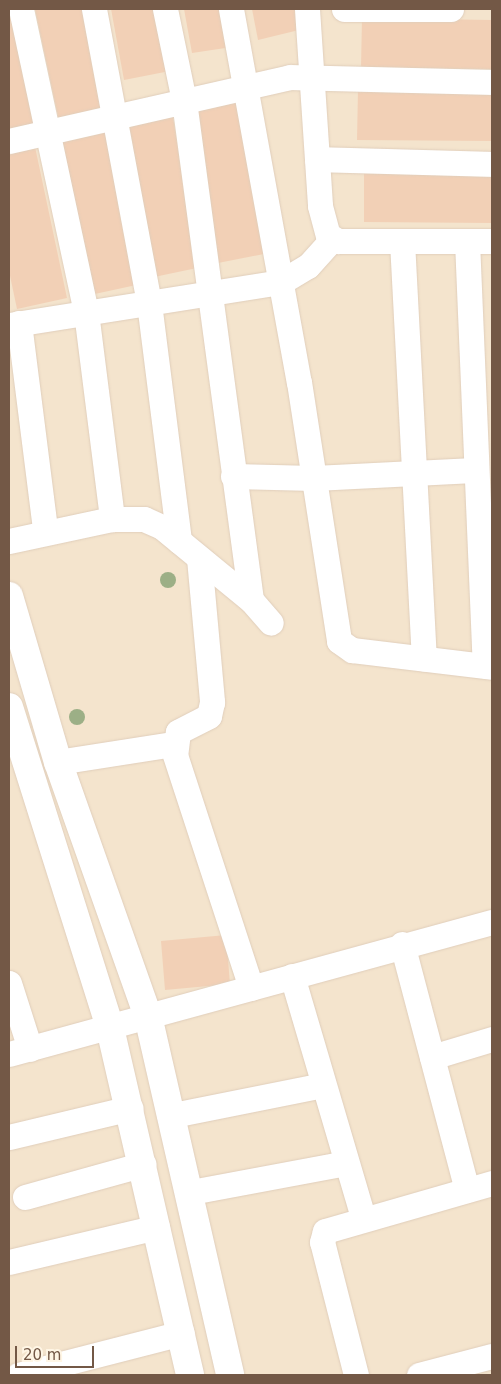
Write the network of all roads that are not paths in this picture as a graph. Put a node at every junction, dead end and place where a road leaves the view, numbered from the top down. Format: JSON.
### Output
{"nodes":[{"id":1,"x":21,"y":9,"type":"edge"},
{"id":2,"x":94,"y":9,"type":"edge"},
{"id":3,"x":165,"y":9,"type":"edge"},
{"id":4,"x":231,"y":9,"type":"edge"},
{"id":5,"x":307,"y":9,"type":"edge"},
{"id":6,"x":344,"y":9,"type":"edge"},
{"id":7,"x":451,"y":9,"type":"edge"},
{"id":8,"x":311,"y":78,"type":"junction"},
{"id":9,"x":492,"y":82,"type":"edge"},
{"id":10,"x":245,"y":87,"type":"junction"},
{"id":11,"x":184,"y":101,"type":"junction"},
{"id":12,"x":116,"y":117,"type":"junction"},
{"id":13,"x":46,"y":133,"type":"junction"},
{"id":14,"x":9,"y":141,"type":"edge"},
{"id":15,"x":317,"y":159,"type":"junction"},
{"id":16,"x":492,"y":164,"type":"edge"},
{"id":17,"x":332,"y":239,"type":"junction"},
{"id":18,"x":467,"y":240,"type":"junction"},
{"id":19,"x":492,"y":240,"type":"edge"},
{"id":20,"x":402,"y":241,"type":"junction"},
{"id":21,"x":280,"y":282,"type":"junction"},
{"id":22,"x":207,"y":293,"type":"junction"},
{"id":23,"x":149,"y":303,"type":"junction"},
{"id":24,"x":86,"y":312,"type":"junction"},
{"id":25,"x":14,"y":324,"type":"edge"},
{"id":26,"x":483,"y":443,"type":"edge"},
{"id":27,"x":474,"y":470,"type":"junction"},
{"id":28,"x":414,"y":473,"type":"junction"},
{"id":29,"x":234,"y":476,"type":"junction"},
{"id":30,"x":314,"y":478,"type":"junction"},
{"id":31,"x":112,"y":519,"type":"junction"},
{"id":32,"x":45,"y":530,"type":"junction"},
{"id":33,"x":9,"y":541,"type":"edge"},
{"id":34,"x":179,"y":542,"type":"junction"},
{"id":35,"x":199,"y":558,"type":"junction"},
{"id":36,"x":9,"y":596,"type":"edge"},
{"id":37,"x":251,"y":600,"type":"junction"},
{"id":38,"x":271,"y":623,"type":"dead end"},
{"id":39,"x":424,"y":658,"type":"junction"},
{"id":40,"x":489,"y":666,"type":"edge"},
{"id":41,"x":9,"y":707,"type":"edge"},
{"id":42,"x":173,"y":744,"type":"junction"},
{"id":43,"x":58,"y":762,"type":"junction"},
{"id":44,"x":492,"y":922,"type":"edge"},
{"id":45,"x":402,"y":944,"type":"junction"},
{"id":46,"x":292,"y":976,"type":"junction"},
{"id":47,"x":9,"y":983,"type":"edge"},
{"id":48,"x":252,"y":988,"type":"junction"},
{"id":49,"x":148,"y":1016,"type":"junction"},
{"id":50,"x":110,"y":1028,"type":"junction"},
{"id":51,"x":492,"y":1039,"type":"edge"},
{"id":52,"x":19,"y":1052,"type":"edge"},
{"id":53,"x":432,"y":1057,"type":"junction"},
{"id":54,"x":324,"y":1085,"type":"junction"},
{"id":55,"x":131,"y":1108,"type":"junction"},
{"id":56,"x":173,"y":1115,"type":"junction"},
{"id":57,"x":9,"y":1137,"type":"edge"},
{"id":58,"x":346,"y":1163,"type":"junction"},
{"id":59,"x":144,"y":1164,"type":"junction"},
{"id":60,"x":492,"y":1183,"type":"edge"},
{"id":61,"x":467,"y":1190,"type":"junction"},
{"id":62,"x":190,"y":1192,"type":"junction"},
{"id":63,"x":25,"y":1197,"type":"dead end"},
{"id":64,"x":363,"y":1217,"type":"junction"},
{"id":65,"x":157,"y":1227,"type":"junction"},
{"id":66,"x":9,"y":1262,"type":"edge"},
{"id":67,"x":182,"y":1333,"type":"junction"},
{"id":68,"x":492,"y":1356,"type":"edge"},
{"id":69,"x":18,"y":1375,"type":"edge"},
{"id":70,"x":190,"y":1375,"type":"edge"},
{"id":71,"x":230,"y":1375,"type":"edge"},
{"id":72,"x":356,"y":1375,"type":"edge"},
{"id":73,"x":419,"y":1375,"type":"edge"}],
"edges":[{"from":1,"to":13,"type":"street"},
{"from":2,"to":12,"type":"street"},
{"from":3,"to":11,"type":"street"},
{"from":4,"to":10,"type":"street"},
{"from":5,"to":8,"type":"street"},
{"from":6,"to":7,"type":"street"},
{"from":8,"to":9,"type":"street"},
{"from":8,"to":10,"type":"street"},
{"from":8,"to":15,"type":"street"},
{"from":10,"to":11,"type":"street"},
{"from":10,"to":21,"type":"street"},
{"from":11,"to":12,"type":"street"},
{"from":11,"to":22,"type":"street"},
{"from":12,"to":13,"type":"street"},
{"from":12,"to":23,"type":"street"},
{"from":13,"to":14,"type":"street"},
{"from":13,"to":24,"type":"street"},
{"from":15,"to":16,"type":"street"},
{"from":15,"to":17,"type":"street"},
{"from":17,"to":20,"type":"street"},
{"from":17,"to":21,"type":"street"},
{"from":18,"to":19,"type":"street"},
{"from":18,"to":20,"type":"street"},
{"from":18,"to":26,"type":"street"},
{"from":20,"to":28,"type":"street"},
{"from":21,"to":22,"type":"street"},
{"from":21,"to":30,"type":"street"},
{"from":22,"to":23,"type":"street"},
{"from":22,"to":29,"type":"street"},
{"from":23,"to":24,"type":"street"},
{"from":23,"to":34,"type":"street"},
{"from":24,"to":25,"type":"street"},
{"from":24,"to":31,"type":"street"},
{"from":25,"to":32,"type":"street"},
{"from":26,"to":27,"type":"street"},
{"from":27,"to":28,"type":"street"},
{"from":27,"to":40,"type":"street"},
{"from":28,"to":30,"type":"street"},
{"from":28,"to":39,"type":"street"},
{"from":29,"to":30,"type":"street"},
{"from":29,"to":37,"type":"street"},
{"from":30,"to":39,"type":"street"},
{"from":31,"to":32,"type":"street"},
{"from":31,"to":34,"type":"street"},
{"from":32,"to":33,"type":"street"},
{"from":34,"to":35,"type":"street"},
{"from":35,"to":37,"type":"street"},
{"from":35,"to":42,"type":"street"},
{"from":36,"to":43,"type":"main road"},
{"from":37,"to":38,"type":"street"},
{"from":39,"to":40,"type":"street"},
{"from":41,"to":50,"type":"main road"},
{"from":42,"to":43,"type":"street"},
{"from":42,"to":48,"type":"street"},
{"from":43,"to":49,"type":"main road"},
{"from":44,"to":45,"type":"street"},
{"from":45,"to":46,"type":"street"},
{"from":45,"to":53,"type":"street"},
{"from":46,"to":48,"type":"street"},
{"from":46,"to":54,"type":"street"},
{"from":47,"to":52,"type":"street"},
{"from":48,"to":49,"type":"street"},
{"from":49,"to":50,"type":"street"},
{"from":49,"to":56,"type":"main road"},
{"from":50,"to":52,"type":"street"},
{"from":50,"to":55,"type":"main road"},
{"from":51,"to":53,"type":"street"},
{"from":53,"to":61,"type":"street"},
{"from":54,"to":56,"type":"street"},
{"from":54,"to":58,"type":"street"},
{"from":55,"to":57,"type":"street"},
{"from":55,"to":59,"type":"main road"},
{"from":56,"to":62,"type":"main road"},
{"from":58,"to":62,"type":"street"},
{"from":58,"to":64,"type":"street"},
{"from":59,"to":63,"type":"street"},
{"from":59,"to":65,"type":"main road"},
{"from":60,"to":61,"type":"street"},
{"from":61,"to":64,"type":"street"},
{"from":62,"to":71,"type":"main road"},
{"from":64,"to":72,"type":"street"},
{"from":65,"to":66,"type":"street"},
{"from":65,"to":67,"type":"main road"},
{"from":67,"to":69,"type":"street"},
{"from":67,"to":70,"type":"main road"},
{"from":68,"to":73,"type":"street"}]}
